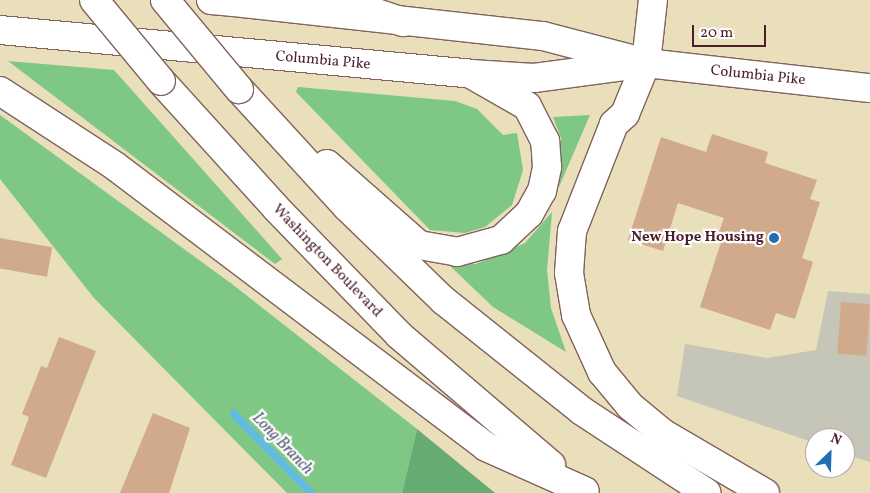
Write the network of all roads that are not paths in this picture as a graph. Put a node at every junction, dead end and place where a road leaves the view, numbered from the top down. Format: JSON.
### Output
{"nodes":[{"id":1,"x":94,"y":0,"type":"edge"},
{"id":2,"x":164,"y":0,"type":"edge"},
{"id":3,"x":338,"y":0,"type":"edge"},
{"id":4,"x":653,"y":0,"type":"edge"},
{"id":5,"x":226,"y":1,"type":"edge"},
{"id":6,"x":403,"y":22,"type":"junction"},
{"id":7,"x":0,"y":30,"type":"edge"},
{"id":8,"x":646,"y":63,"type":"junction"},
{"id":9,"x":470,"y":74,"type":"junction"},
{"id":10,"x":870,"y":88,"type":"edge"},
{"id":11,"x":239,"y":89,"type":"junction"},
{"id":12,"x":0,"y":91,"type":"edge"},
{"id":13,"x":662,"y":464,"type":"junction"},
{"id":14,"x":586,"y":492,"type":"edge"},
{"id":15,"x":707,"y":493,"type":"edge"},
{"id":16,"x":719,"y":493,"type":"edge"},
{"id":17,"x":765,"y":493,"type":"edge"}],
"edges":[{"from":1,"to":14,"type":"main road","name":"Washington Boulevard","bridge":true},
{"from":2,"to":11,"type":"main road","bridge":true},
{"from":3,"to":6,"type":"main road"},
{"from":4,"to":8,"type":"main road"},
{"from":5,"to":6,"type":"main road","name":"Columbia Pike"},
{"from":6,"to":8,"type":"main road","name":"Columbia Pike"},
{"from":7,"to":9,"type":"main road","name":"Columbia Pike"},
{"from":8,"to":9,"type":"main road","name":"Columbia Pike"},
{"from":8,"to":10,"type":"main road","name":"Columbia Pike"},
{"from":8,"to":17,"type":"main road"},
{"from":9,"to":11,"type":"main road"},
{"from":11,"to":13,"type":"main road"},
{"from":12,"to":14,"type":"main road"},
{"from":13,"to":15,"type":"main road"},
{"from":13,"to":16,"type":"main road"}]}
